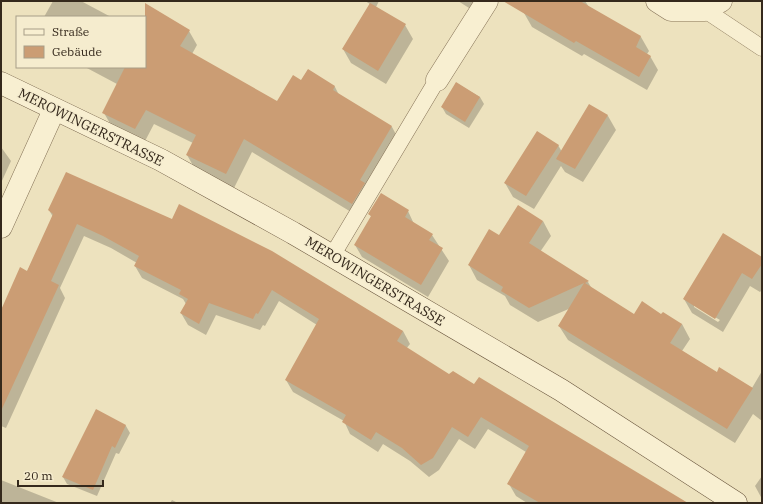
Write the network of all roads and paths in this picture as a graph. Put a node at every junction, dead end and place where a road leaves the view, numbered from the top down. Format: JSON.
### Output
{"nodes":[{"id":1,"x":487,"y":1,"type":"edge"},
{"id":2,"x":657,"y":1,"type":"edge"},
{"id":3,"x":713,"y":6,"type":"edge"},
{"id":4,"x":762,"y":48,"type":"edge"},
{"id":5,"x":437,"y":80,"type":"joint"},
{"id":6,"x":1,"y":84,"type":"edge"},
{"id":7,"x":54,"y":110,"type":"junction"},
{"id":8,"x":1,"y":227,"type":"edge"},
{"id":9,"x":332,"y":256,"type":"junction"},
{"id":10,"x":736,"y":503,"type":"edge"}],
"edges":[{"from":1,"to":5,"type":"street"},
{"from":2,"to":3,"type":"street"},
{"from":3,"to":4,"type":"lane"},
{"from":5,"to":9,"type":"lane"},
{"from":6,"to":7,"type":"street","name":"MEROWINGERSTRASSE"},
{"from":7,"to":8,"type":"street"},
{"from":7,"to":9,"type":"street","name":"MEROWINGERSTRASSE"},
{"from":9,"to":10,"type":"street","name":"MEROWINGERSTRASSE"}]}
